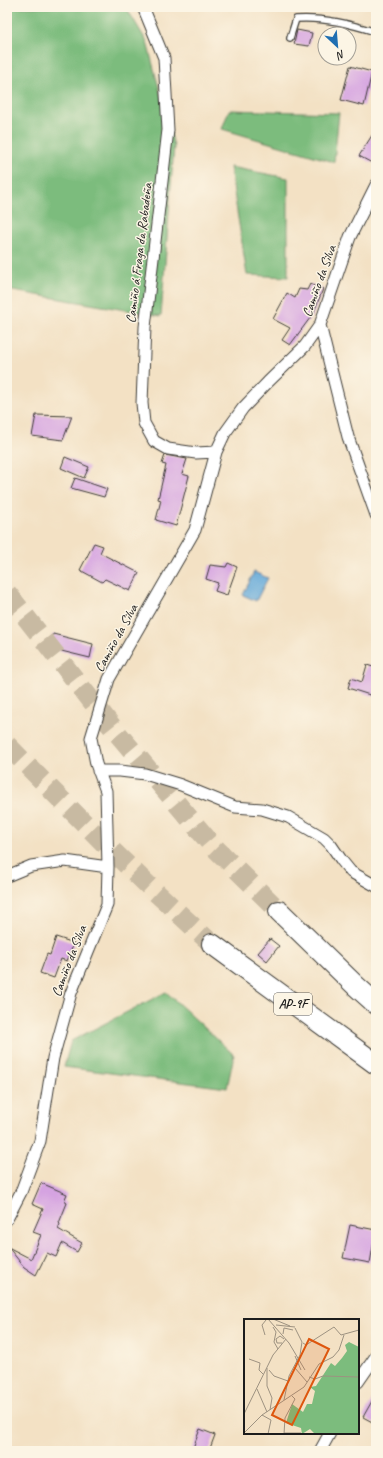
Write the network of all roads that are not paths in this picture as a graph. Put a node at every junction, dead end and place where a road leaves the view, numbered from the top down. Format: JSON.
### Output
{"nodes":[{"id":1,"x":143,"y":7,"type":"edge"},
{"id":2,"x":376,"y":32,"type":"edge"},
{"id":3,"x":290,"y":38,"type":"dead end"},
{"id":4,"x":375,"y":187,"type":"edge"},
{"id":5,"x":320,"y":325,"type":"junction"},
{"id":6,"x":216,"y":452,"type":"junction"},
{"id":7,"x":376,"y":515,"type":"edge"},
{"id":8,"x":98,"y":771,"type":"junction"},
{"id":9,"x":108,"y":867,"type":"junction"},
{"id":10,"x":7,"y":876,"type":"edge"},
{"id":11,"x":376,"y":886,"type":"edge"},
{"id":12,"x":278,"y":911,"type":"tunnel mouth"},
{"id":13,"x":212,"y":944,"type":"tunnel mouth"},
{"id":14,"x":376,"y":1004,"type":"edge"},
{"id":15,"x":376,"y":1064,"type":"edge"},
{"id":16,"x":7,"y":1220,"type":"edge"},
{"id":17,"x":376,"y":1356,"type":"edge"},
{"id":18,"x":359,"y":1381,"type":"edge"},
{"id":19,"x":329,"y":1434,"type":"edge"},
{"id":20,"x":320,"y":1451,"type":"edge"}],
"edges":[{"from":1,"to":6,"type":"street","name":"Camiño á Fraga da Rabadeña"},
{"from":2,"to":3,"type":"lane"},
{"from":4,"to":5,"type":"street","name":"Camiño da Silva"},
{"from":5,"to":6,"type":"street","name":"Camiño da Silva"},
{"from":5,"to":7,"type":"street"},
{"from":6,"to":8,"type":"street","name":"Camiño da Silva"},
{"from":8,"to":9,"type":"street","name":"Camiño da Silva"},
{"from":8,"to":11,"type":"street"},
{"from":9,"to":10,"type":"street"},
{"from":9,"to":16,"type":"street","name":"Camiño da Silva"},
{"from":12,"to":14,"type":"highway"},
{"from":13,"to":15,"type":"highway","number":"AP-9F"},
{"from":17,"to":18,"type":"street"},
{"from":19,"to":20,"type":"street"}]}
